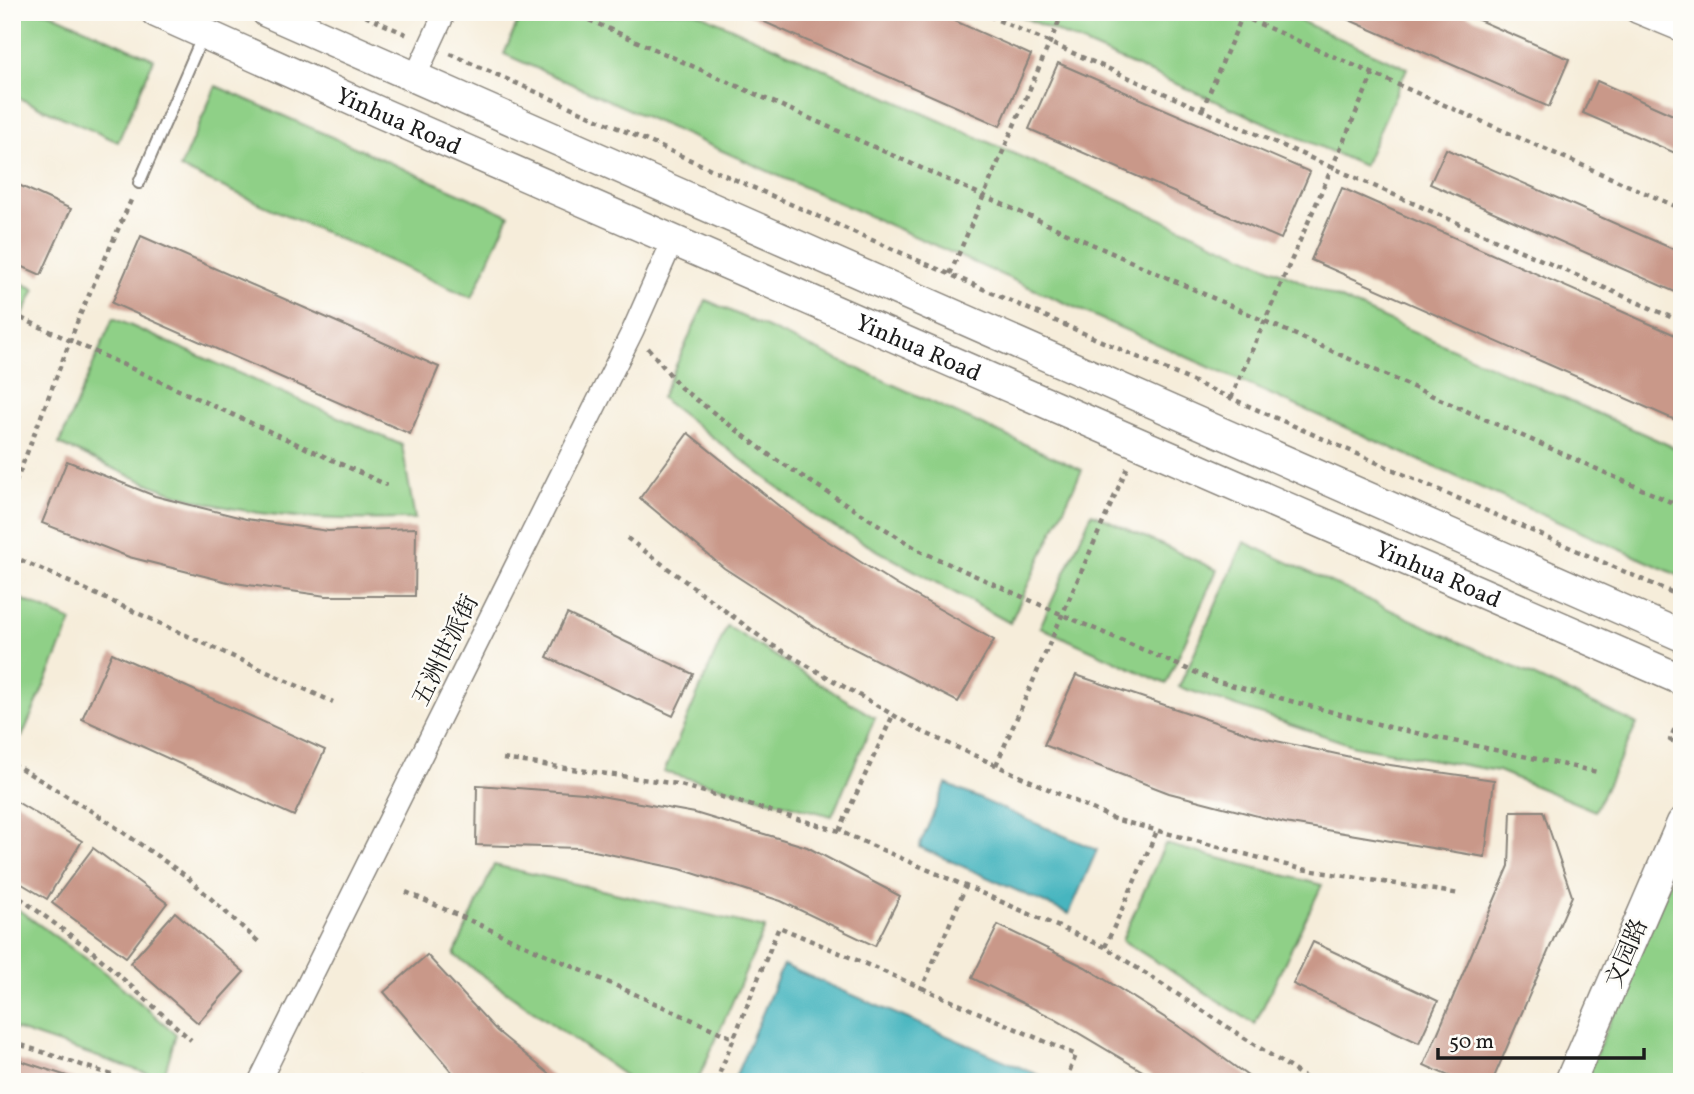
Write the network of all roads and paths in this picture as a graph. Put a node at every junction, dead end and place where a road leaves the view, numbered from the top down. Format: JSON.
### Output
{"nodes":[{"id":1,"x":156,"y":12,"type":"edge"},
{"id":2,"x":267,"y":12,"type":"edge"},
{"id":3,"x":356,"y":12,"type":"edge"},
{"id":4,"x":445,"y":12,"type":"edge"},
{"id":5,"x":571,"y":12,"type":"edge"},
{"id":6,"x":980,"y":12,"type":"edge"},
{"id":7,"x":1063,"y":12,"type":"edge"},
{"id":8,"x":1232,"y":12,"type":"edge"},
{"id":9,"x":1636,"y":12,"type":"edge"},
{"id":10,"x":1243,"y":14,"type":"edge"},
{"id":11,"x":1682,"y":31,"type":"edge"},
{"id":12,"x":204,"y":34,"type":"junction"},
{"id":13,"x":1050,"y":43,"type":"junction"},
{"id":14,"x":430,"y":45,"type":"junction"},
{"id":15,"x":1373,"y":74,"type":"junction"},
{"id":16,"x":415,"y":77,"type":"junction"},
{"id":17,"x":1202,"y":110,"type":"junction"},
{"id":18,"x":1332,"y":167,"type":"junction"},
{"id":19,"x":139,"y":183,"type":"joint"},
{"id":20,"x":984,"y":196,"type":"junction"},
{"id":21,"x":1682,"y":211,"type":"edge"},
{"id":22,"x":1682,"y":232,"type":"edge"},
{"id":23,"x":673,"y":240,"type":"junction"},
{"id":24,"x":950,"y":273,"type":"junction"},
{"id":25,"x":935,"y":307,"type":"junction"},
{"id":26,"x":12,"y":314,"type":"edge"},
{"id":27,"x":1682,"y":322,"type":"edge"},
{"id":28,"x":1264,"y":323,"type":"junction"},
{"id":29,"x":634,"y":330,"type":"junction"},
{"id":30,"x":70,"y":341,"type":"junction"},
{"id":31,"x":1232,"y":397,"type":"junction"},
{"id":32,"x":1217,"y":431,"type":"junction"},
{"id":33,"x":1139,"y":443,"type":"junction"},
{"id":34,"x":387,"y":485,"type":"dead end"},
{"id":35,"x":12,"y":492,"type":"edge"},
{"id":36,"x":1682,"y":507,"type":"edge"},
{"id":37,"x":627,"y":538,"type":"dead end"},
{"id":38,"x":12,"y":556,"type":"edge"},
{"id":39,"x":1682,"y":597,"type":"edge"},
{"id":40,"x":1063,"y":615,"type":"junction"},
{"id":41,"x":1682,"y":636,"type":"edge"},
{"id":42,"x":1682,"y":680,"type":"edge"},
{"id":43,"x":332,"y":702,"type":"dead end"},
{"id":44,"x":1682,"y":712,"type":"edge"},
{"id":45,"x":893,"y":715,"type":"junction"},
{"id":46,"x":1682,"y":746,"type":"edge"},
{"id":47,"x":503,"y":759,"type":"dead end"},
{"id":48,"x":12,"y":763,"type":"edge"},
{"id":49,"x":996,"y":765,"type":"junction"},
{"id":50,"x":1597,"y":772,"type":"dead end"},
{"id":51,"x":1682,"y":824,"type":"edge"},
{"id":52,"x":839,"y":831,"type":"junction"},
{"id":53,"x":1157,"y":831,"type":"junction"},
{"id":54,"x":966,"y":886,"type":"junction"},
{"id":55,"x":12,"y":892,"type":"edge"},
{"id":56,"x":406,"y":892,"type":"dead end"},
{"id":57,"x":1460,"y":894,"type":"dead end"},
{"id":58,"x":261,"y":944,"type":"dead end"},
{"id":59,"x":1105,"y":947,"type":"junction"},
{"id":60,"x":922,"y":988,"type":"junction"},
{"id":61,"x":733,"y":1038,"type":"junction"},
{"id":62,"x":191,"y":1040,"type":"dead end"},
{"id":63,"x":12,"y":1042,"type":"edge"},
{"id":64,"x":360,"y":1074,"type":"dead end"},
{"id":65,"x":133,"y":1082,"type":"edge"},
{"id":66,"x":259,"y":1082,"type":"edge"},
{"id":67,"x":368,"y":1082,"type":"edge"},
{"id":68,"x":716,"y":1082,"type":"edge"},
{"id":69,"x":1065,"y":1082,"type":"edge"},
{"id":70,"x":1312,"y":1082,"type":"edge"},
{"id":71,"x":1570,"y":1082,"type":"edge"}],
"edges":[{"from":1,"to":12,"type":"main road","name":"Yinhua Road"},
{"from":2,"to":16,"type":"main road","name":"Yinhua Road"},
{"from":3,"to":14,"type":"path"},
{"from":4,"to":14,"type":"street"},
{"from":5,"to":20,"type":"path"},
{"from":6,"to":13,"type":"path"},
{"from":7,"to":13,"type":"path"},
{"from":8,"to":10,"type":"path"},
{"from":9,"to":11,"type":"street"},
{"from":10,"to":15,"type":"path"},
{"from":10,"to":17,"type":"path"},
{"from":12,"to":19,"type":"lane"},
{"from":12,"to":23,"type":"main road","name":"Yinhua Road"},
{"from":13,"to":17,"type":"path"},
{"from":13,"to":20,"type":"path"},
{"from":14,"to":16,"type":"street"},
{"from":14,"to":24,"type":"path"},
{"from":15,"to":18,"type":"path"},
{"from":15,"to":21,"type":"path"},
{"from":16,"to":25,"type":"main road","name":"Yinhua Road"},
{"from":17,"to":18,"type":"path"},
{"from":18,"to":27,"type":"path"},
{"from":18,"to":28,"type":"path"},
{"from":19,"to":30,"type":"path"},
{"from":20,"to":24,"type":"path"},
{"from":20,"to":28,"type":"path"},
{"from":21,"to":22,"type":"path"},
{"from":23,"to":29,"type":"street","name":"五洲世派街"},
{"from":23,"to":33,"type":"main road","name":"Yinhua Road"},
{"from":24,"to":25,"type":"path"},
{"from":24,"to":31,"type":"path"},
{"from":25,"to":32,"type":"main road","name":"Yinhua Road"},
{"from":26,"to":30,"type":"path"},
{"from":28,"to":31,"type":"path"},
{"from":28,"to":36,"type":"path"},
{"from":29,"to":40,"type":"path"},
{"from":29,"to":66,"type":"street","name":"五洲世派街"},
{"from":30,"to":34,"type":"path"},
{"from":30,"to":35,"type":"path"},
{"from":31,"to":32,"type":"path"},
{"from":31,"to":39,"type":"path"},
{"from":32,"to":41,"type":"main road","name":"Yinhua Road"},
{"from":33,"to":40,"type":"path"},
{"from":33,"to":42,"type":"main road","name":"Yinhua Road"},
{"from":37,"to":45,"type":"path"},
{"from":38,"to":43,"type":"path"},
{"from":40,"to":49,"type":"path"},
{"from":40,"to":50,"type":"path"},
{"from":44,"to":46,"type":"path"},
{"from":45,"to":49,"type":"path"},
{"from":45,"to":52,"type":"path"},
{"from":47,"to":52,"type":"path"},
{"from":48,"to":58,"type":"path"},
{"from":49,"to":53,"type":"path"},
{"from":51,"to":71,"type":"main road","name":"文园路"},
{"from":52,"to":54,"type":"path"},
{"from":53,"to":57,"type":"path"},
{"from":53,"to":59,"type":"path"},
{"from":54,"to":59,"type":"path"},
{"from":54,"to":60,"type":"path"},
{"from":55,"to":62,"type":"path"},
{"from":56,"to":61,"type":"path"},
{"from":59,"to":70,"type":"path"},
{"from":60,"to":61,"type":"path"},
{"from":60,"to":69,"type":"path"},
{"from":61,"to":68,"type":"path"},
{"from":63,"to":65,"type":"path"},
{"from":64,"to":67,"type":"path"}]}
